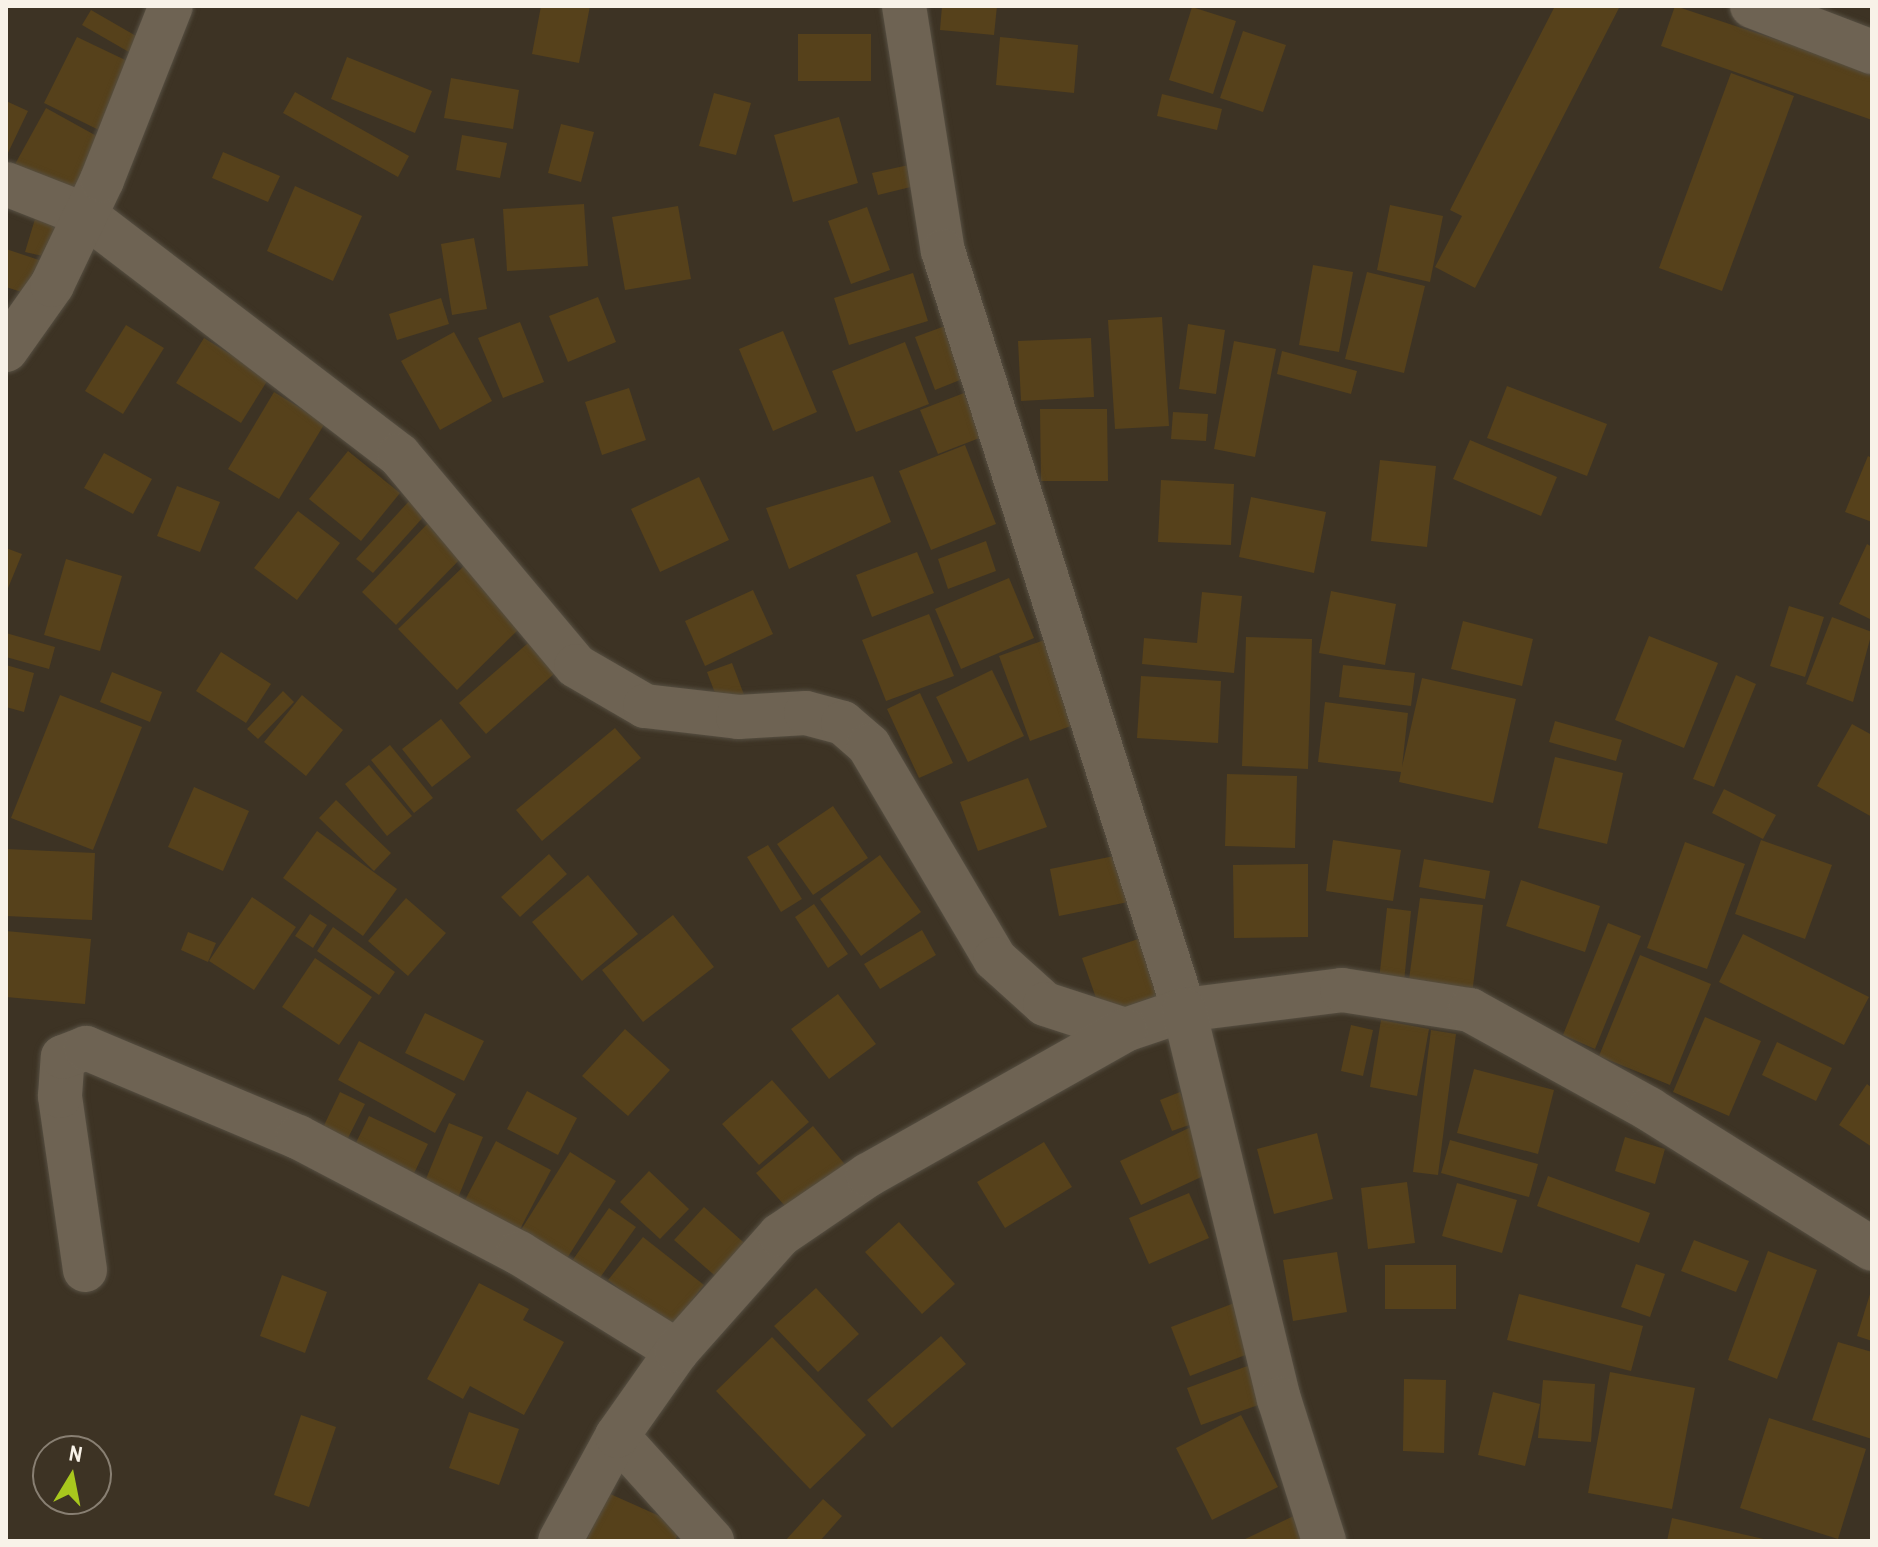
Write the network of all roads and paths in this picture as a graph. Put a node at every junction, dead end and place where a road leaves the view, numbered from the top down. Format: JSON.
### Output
{"nodes":[{"id":1,"x":904,"y":6,"type":"edge"},
{"id":2,"x":1752,"y":6,"type":"edge"},
{"id":3,"x":157,"y":14,"type":"edge"},
{"id":4,"x":1872,"y":52,"type":"edge"},
{"id":5,"x":6,"y":184,"type":"edge"},
{"id":6,"x":85,"y":215,"type":"junction"},
{"id":7,"x":6,"y":350,"type":"edge"},
{"id":8,"x":1184,"y":1010,"type":"junction"},
{"id":9,"x":1125,"y":1030,"type":"junction"},
{"id":10,"x":1872,"y":1249,"type":"edge"},
{"id":11,"x":85,"y":1270,"type":"dead end"},
{"id":12,"x":677,"y":1351,"type":"junction"},
{"id":13,"x":617,"y":1436,"type":"junction"},
{"id":14,"x":560,"y":1541,"type":"edge"},
{"id":15,"x":712,"y":1541,"type":"edge"},
{"id":16,"x":1324,"y":1541,"type":"edge"}],
"edges":[{"from":1,"to":8,"type":"street"},
{"from":2,"to":4,"type":"street"},
{"from":3,"to":6,"type":"street"},
{"from":5,"to":6,"type":"street"},
{"from":6,"to":7,"type":"street"},
{"from":6,"to":9,"type":"street"},
{"from":8,"to":9,"type":"street"},
{"from":8,"to":10,"type":"street"},
{"from":8,"to":16,"type":"street"},
{"from":9,"to":12,"type":"street"},
{"from":11,"to":12,"type":"street"},
{"from":12,"to":13,"type":"street"},
{"from":13,"to":14,"type":"street"},
{"from":13,"to":15,"type":"street"}]}
